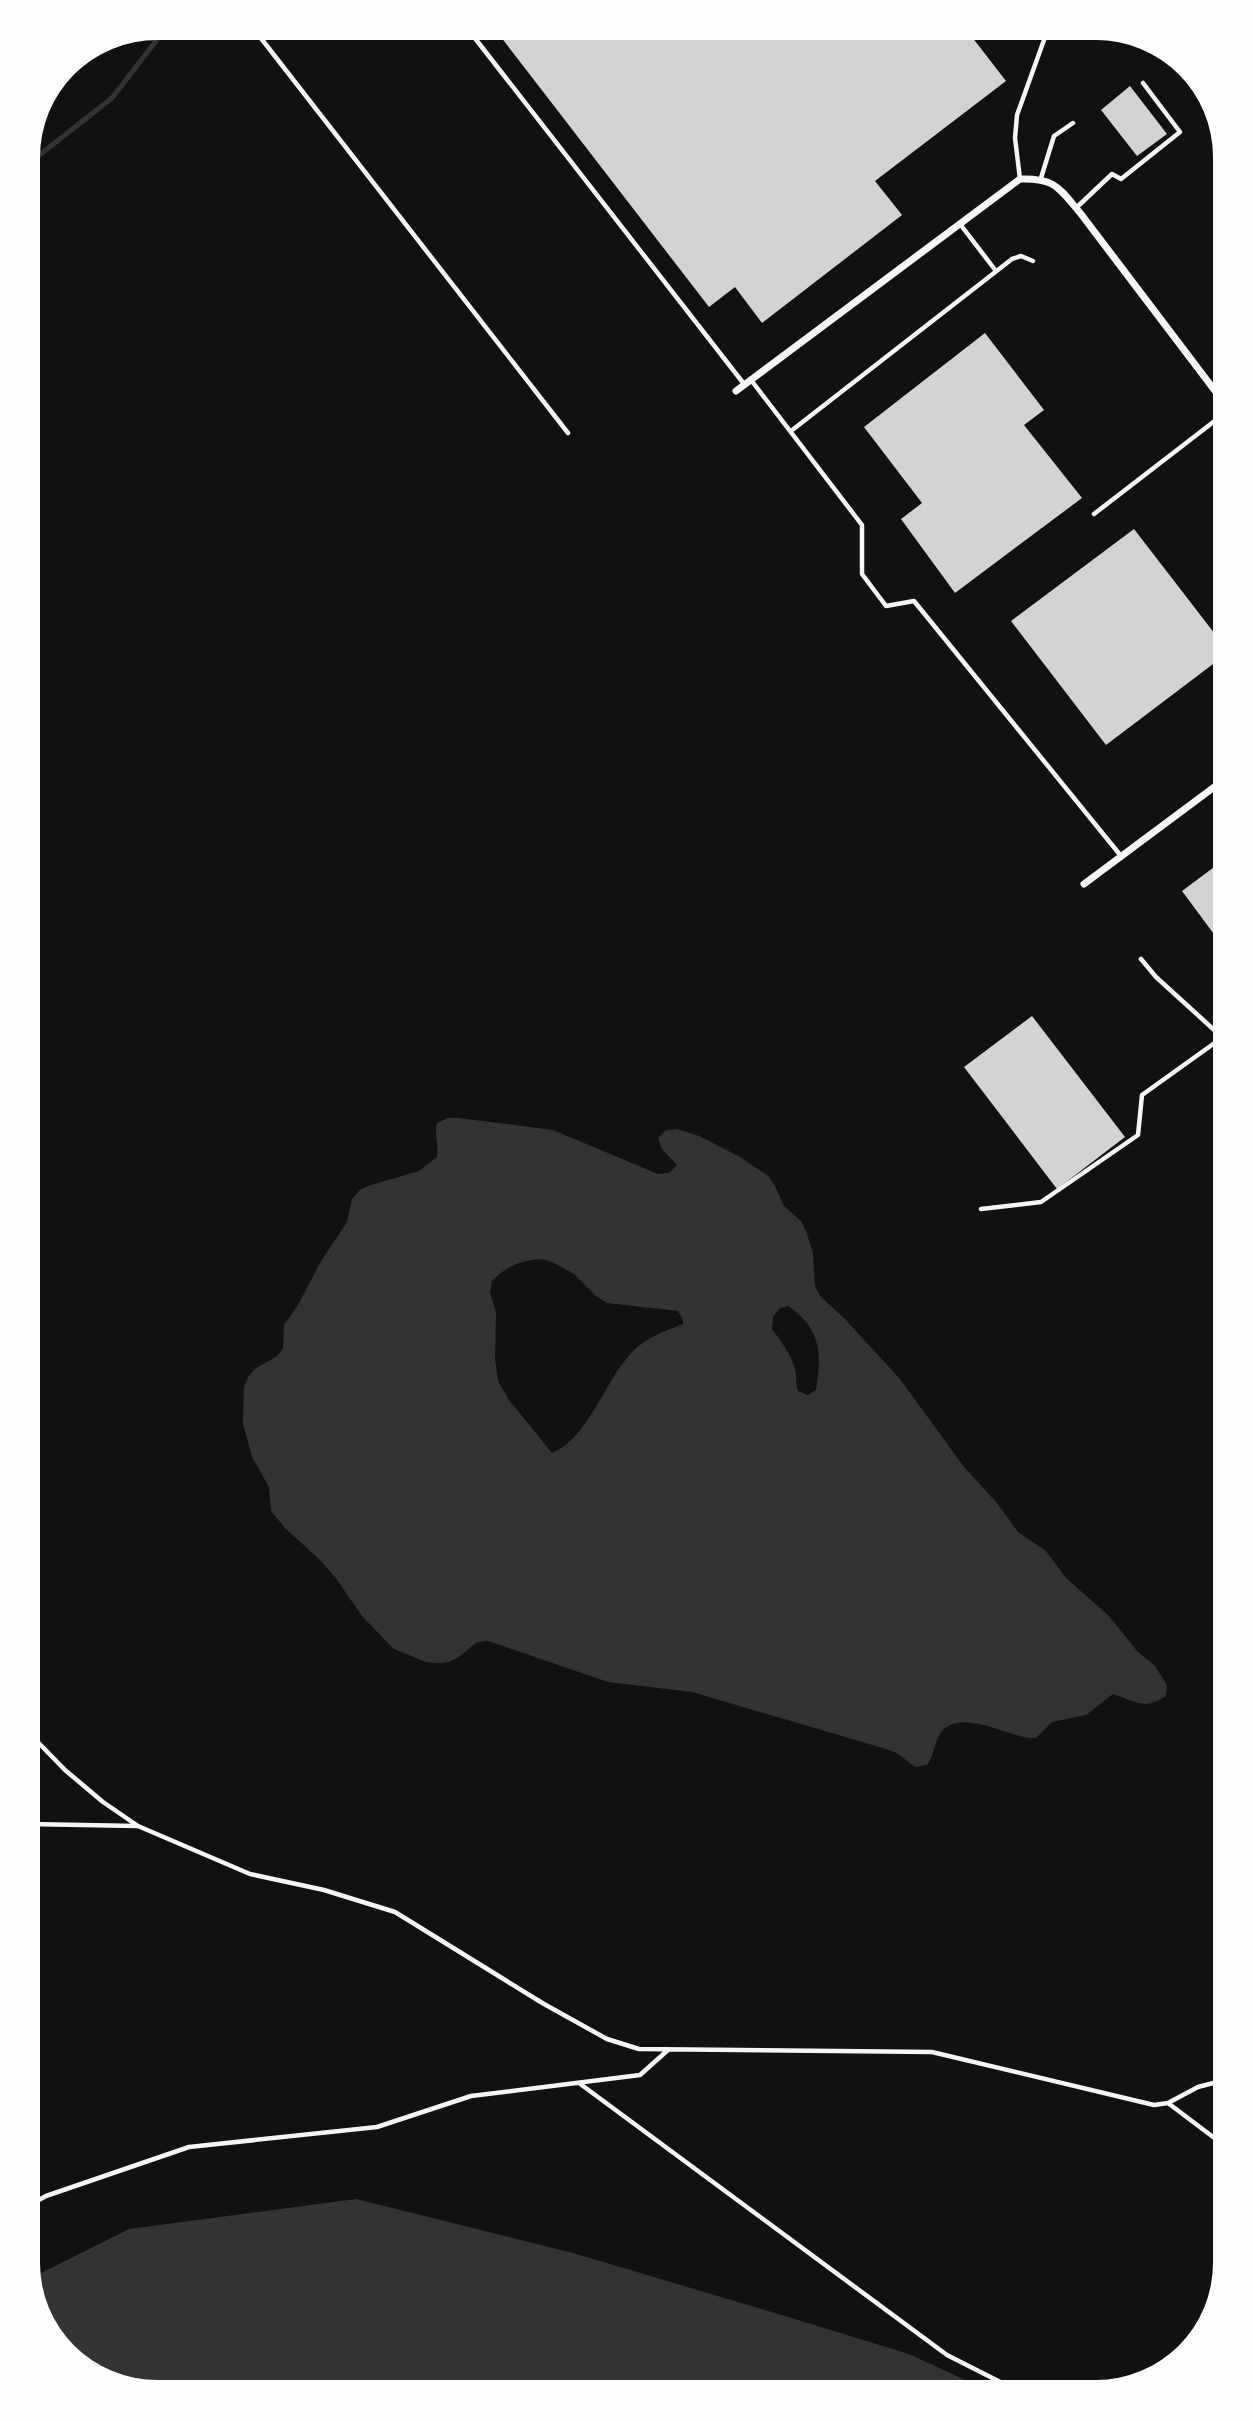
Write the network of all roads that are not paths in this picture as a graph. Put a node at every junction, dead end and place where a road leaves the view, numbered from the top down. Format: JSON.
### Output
{"nodes":[{"id":1,"x":262,"y":40,"type":"edge"},
{"id":2,"x":477,"y":40,"type":"edge"},
{"id":3,"x":1044,"y":41,"type":"edge"},
{"id":4,"x":1143,"y":83,"type":"dead end"},
{"id":5,"x":1073,"y":123,"type":"dead end"},
{"id":6,"x":1041,"y":178,"type":"junction"},
{"id":7,"x":1020,"y":179,"type":"junction"},
{"id":8,"x":1076,"y":208,"type":"junction"},
{"id":9,"x":960,"y":223,"type":"junction"},
{"id":10,"x":1033,"y":261,"type":"dead end"},
{"id":11,"x":996,"y":271,"type":"junction"},
{"id":12,"x":748,"y":382,"type":"junction"},
{"id":13,"x":1213,"y":388,"type":"edge"},
{"id":14,"x":736,"y":391,"type":"dead end"},
{"id":15,"x":1213,"y":422,"type":"edge"},
{"id":16,"x":791,"y":431,"type":"junction"},
{"id":17,"x":568,"y":433,"type":"dead end"},
{"id":18,"x":1094,"y":514,"type":"dead end"},
{"id":19,"x":1213,"y":788,"type":"edge"},
{"id":20,"x":1121,"y":857,"type":"junction"},
{"id":21,"x":1084,"y":884,"type":"dead end"},
{"id":22,"x":1141,"y":959,"type":"dead end"},
{"id":23,"x":1213,"y":1028,"type":"edge"},
{"id":24,"x":1213,"y":1046,"type":"edge"},
{"id":25,"x":981,"y":1209,"type":"dead end"},
{"id":26,"x":40,"y":1744,"type":"edge"},
{"id":27,"x":40,"y":1824,"type":"edge"},
{"id":28,"x":138,"y":1826,"type":"junction"},
{"id":29,"x":668,"y":2050,"type":"junction"},
{"id":30,"x":579,"y":2083,"type":"junction"},
{"id":31,"x":1213,"y":2083,"type":"edge"},
{"id":32,"x":1168,"y":2103,"type":"junction"},
{"id":33,"x":1213,"y":2137,"type":"edge"},
{"id":34,"x":40,"y":2199,"type":"edge"},
{"id":35,"x":996,"y":2380,"type":"edge"}],
"edges":[{"from":1,"to":17,"type":"lane"},
{"from":2,"to":12,"type":"lane"},
{"from":3,"to":7,"type":"lane"},
{"from":4,"to":8,"type":"lane"},
{"from":5,"to":6,"type":"lane"},
{"from":6,"to":7,"type":"street"},
{"from":6,"to":8,"type":"street"},
{"from":7,"to":9,"type":"street"},
{"from":8,"to":13,"type":"street"},
{"from":9,"to":11,"type":"lane"},
{"from":9,"to":12,"type":"street"},
{"from":10,"to":11,"type":"lane"},
{"from":11,"to":16,"type":"lane"},
{"from":12,"to":14,"type":"street"},
{"from":12,"to":16,"type":"lane"},
{"from":15,"to":18,"type":"lane"},
{"from":16,"to":20,"type":"lane"},
{"from":19,"to":20,"type":"street"},
{"from":20,"to":21,"type":"street"},
{"from":22,"to":23,"type":"lane"},
{"from":24,"to":25,"type":"lane"},
{"from":26,"to":28,"type":"lane"},
{"from":27,"to":28,"type":"lane"},
{"from":28,"to":29,"type":"lane"},
{"from":29,"to":30,"type":"lane"},
{"from":29,"to":32,"type":"lane"},
{"from":30,"to":34,"type":"lane"},
{"from":30,"to":35,"type":"lane"},
{"from":31,"to":32,"type":"lane"},
{"from":32,"to":33,"type":"lane"}]}
